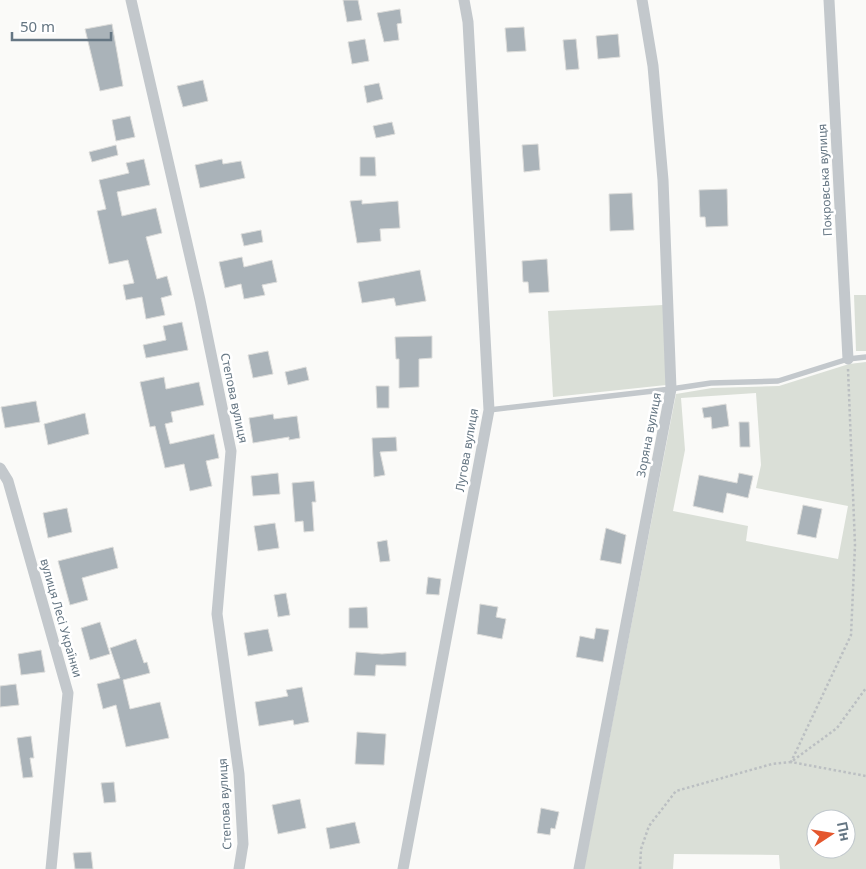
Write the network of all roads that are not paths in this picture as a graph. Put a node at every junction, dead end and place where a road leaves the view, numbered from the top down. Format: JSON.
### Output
{"nodes":[{"id":1,"x":131,"y":0,"type":"edge"},
{"id":2,"x":464,"y":0,"type":"edge"},
{"id":3,"x":642,"y":0,"type":"edge"},
{"id":4,"x":829,"y":0,"type":"edge"},
{"id":5,"x":866,"y":357,"type":"edge"},
{"id":6,"x":848,"y":358,"type":"junction"},
{"id":7,"x":671,"y":389,"type":"junction"},
{"id":8,"x":489,"y":410,"type":"junction"},
{"id":9,"x":0,"y":468,"type":"edge"},
{"id":10,"x":51,"y":869,"type":"edge"},
{"id":11,"x":239,"y":869,"type":"edge"},
{"id":12,"x":403,"y":869,"type":"edge"},
{"id":13,"x":579,"y":869,"type":"edge"}],
"edges":[{"from":1,"to":11,"type":"street","name":"Степова вулиця"},
{"from":2,"to":8,"type":"street","name":"Лугова вулиця"},
{"from":3,"to":7,"type":"street","name":"Зоряна вулиця"},
{"from":4,"to":6,"type":"street","name":"Покровська вулиця"},
{"from":5,"to":6,"type":"lane"},
{"from":6,"to":7,"type":"lane"},
{"from":7,"to":8,"type":"lane"},
{"from":7,"to":13,"type":"street","name":"Зоряна вулиця"},
{"from":8,"to":12,"type":"street","name":"Лугова вулиця"},
{"from":9,"to":10,"type":"street","name":"вулиця Лесі Українки"}]}
